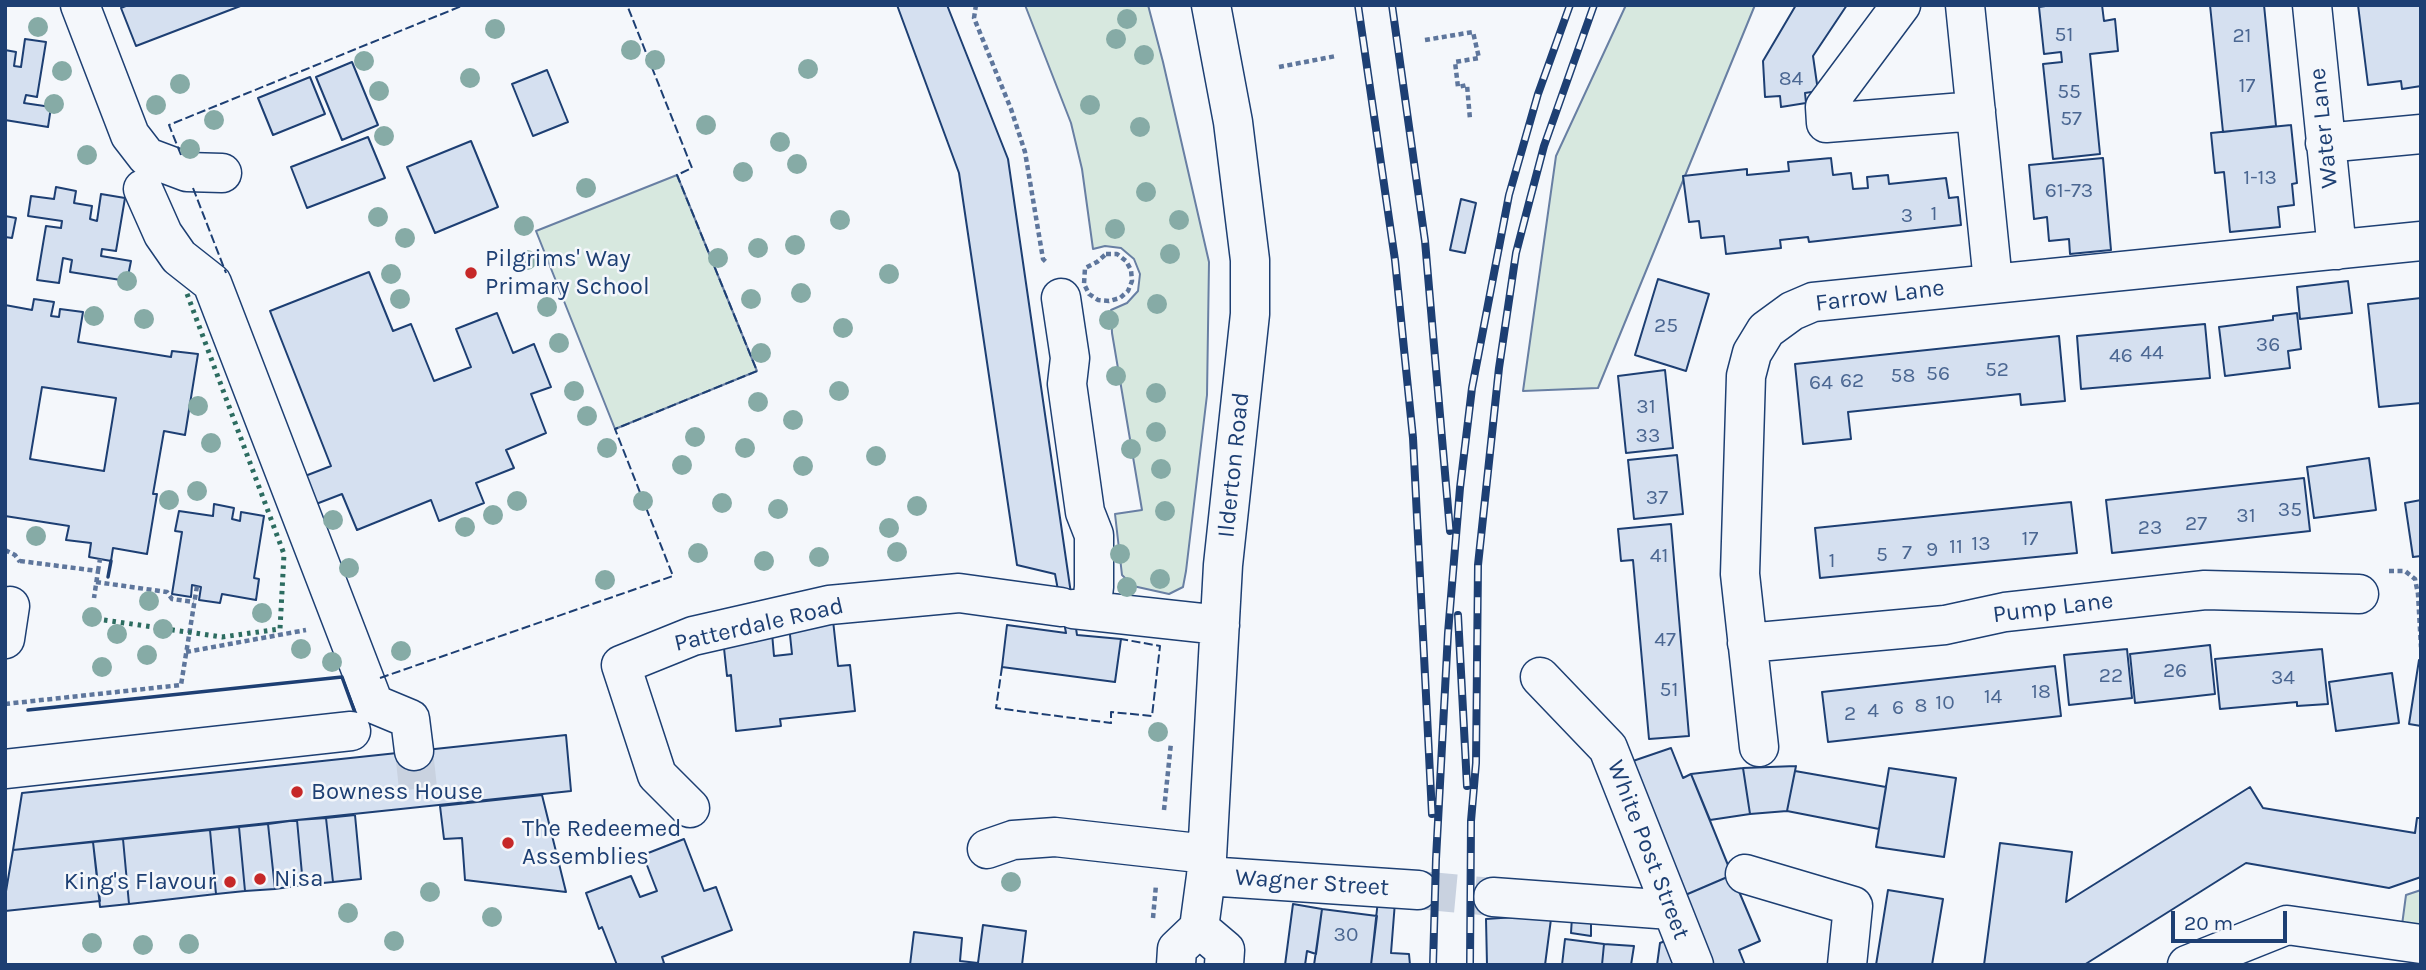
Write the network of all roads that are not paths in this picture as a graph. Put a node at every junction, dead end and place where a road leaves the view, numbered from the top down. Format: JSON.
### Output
{"nodes":[{"id":1,"x":80,"y":5,"type":"edge"},
{"id":2,"x":1211,"y":5,"type":"edge"},
{"id":3,"x":1901,"y":5,"type":"edge"},
{"id":4,"x":1965,"y":5,"type":"edge"},
{"id":5,"x":2312,"y":5,"type":"edge"},
{"id":6,"x":1976,"y":111,"type":"junction"},
{"id":7,"x":2421,"y":134,"type":"edge"},
{"id":8,"x":2325,"y":143,"type":"junction"},
{"id":9,"x":222,"y":173,"type":"dead end"},
{"id":10,"x":143,"y":189,"type":"dead end"},
{"id":11,"x":2421,"y":241,"type":"edge"},
{"id":12,"x":2336,"y":250,"type":"junction"},
{"id":13,"x":1993,"y":282,"type":"junction"},
{"id":14,"x":1061,"y":298,"type":"road end"},
{"id":15,"x":2360,"y":594,"type":"road end"},
{"id":16,"x":1075,"y":609,"type":"junction"},
{"id":17,"x":1220,"y":625,"type":"junction"},
{"id":18,"x":1747,"y":643,"type":"junction"},
{"id":19,"x":1540,"y":677,"type":"dead end"},
{"id":20,"x":351,"y":731,"type":"dead end"},
{"id":21,"x":1759,"y":747,"type":"dead end"},
{"id":22,"x":415,"y":751,"type":"tunnel mouth"},
{"id":23,"x":5,"y":769,"type":"edge"},
{"id":24,"x":690,"y":808,"type":"dead end"},
{"id":25,"x":987,"y":849,"type":"dead end"},
{"id":26,"x":1206,"y":865,"type":"junction"},
{"id":27,"x":1745,"y":874,"type":"dead end"},
{"id":28,"x":1418,"y":890,"type":"tunnel mouth"},
{"id":29,"x":1493,"y":897,"type":"tunnel mouth"},
{"id":30,"x":1671,"y":910,"type":"junction"},
{"id":31,"x":1199,"y":928,"type":"junction"},
{"id":32,"x":2421,"y":944,"type":"edge"},
{"id":33,"x":1176,"y":965,"type":"edge"},
{"id":34,"x":1224,"y":965,"type":"edge"},
{"id":35,"x":1694,"y":965,"type":"edge"},
{"id":36,"x":1847,"y":965,"type":"edge"},
{"id":37,"x":2187,"y":965,"type":"edge"}],
"edges":[{"from":1,"to":9,"type":"street"},
{"from":2,"to":17,"type":"street","name":"Ilderton Road"},
{"from":3,"to":6,"type":"street"},
{"from":4,"to":6,"type":"street"},
{"from":5,"to":8,"type":"street","name":"Water Lane"},
{"from":6,"to":13,"type":"street"},
{"from":7,"to":8,"type":"street"},
{"from":8,"to":12,"type":"street","name":"Water Lane"},
{"from":10,"to":22,"type":"street"},
{"from":11,"to":12,"type":"street","name":"Farrow Lane"},
{"from":12,"to":13,"type":"street","name":"Farrow Lane"},
{"from":13,"to":18,"type":"street","name":"Farrow Lane"},
{"from":14,"to":16,"type":"street"},
{"from":15,"to":18,"type":"street","name":"Pump Lane"},
{"from":16,"to":17,"type":"street","name":"Patterdale Road"},
{"from":16,"to":24,"type":"street","name":"Patterdale Road"},
{"from":17,"to":26,"type":"street","name":"Ilderton Road"},
{"from":18,"to":21,"type":"street","name":"Farrow Lane"},
{"from":19,"to":30,"type":"street","name":"White Post Street"},
{"from":20,"to":23,"type":"street"},
{"from":25,"to":26,"type":"street","name":"Wagner Street"},
{"from":26,"to":28,"type":"street","name":"Wagner Street"},
{"from":26,"to":31,"type":"street","name":"Ilderton Road"},
{"from":27,"to":36,"type":"street"},
{"from":29,"to":30,"type":"street"},
{"from":30,"to":35,"type":"street","name":"White Post Street"},
{"from":31,"to":33,"type":"street"},
{"from":31,"to":34,"type":"street"},
{"from":32,"to":37,"type":"street"}]}
